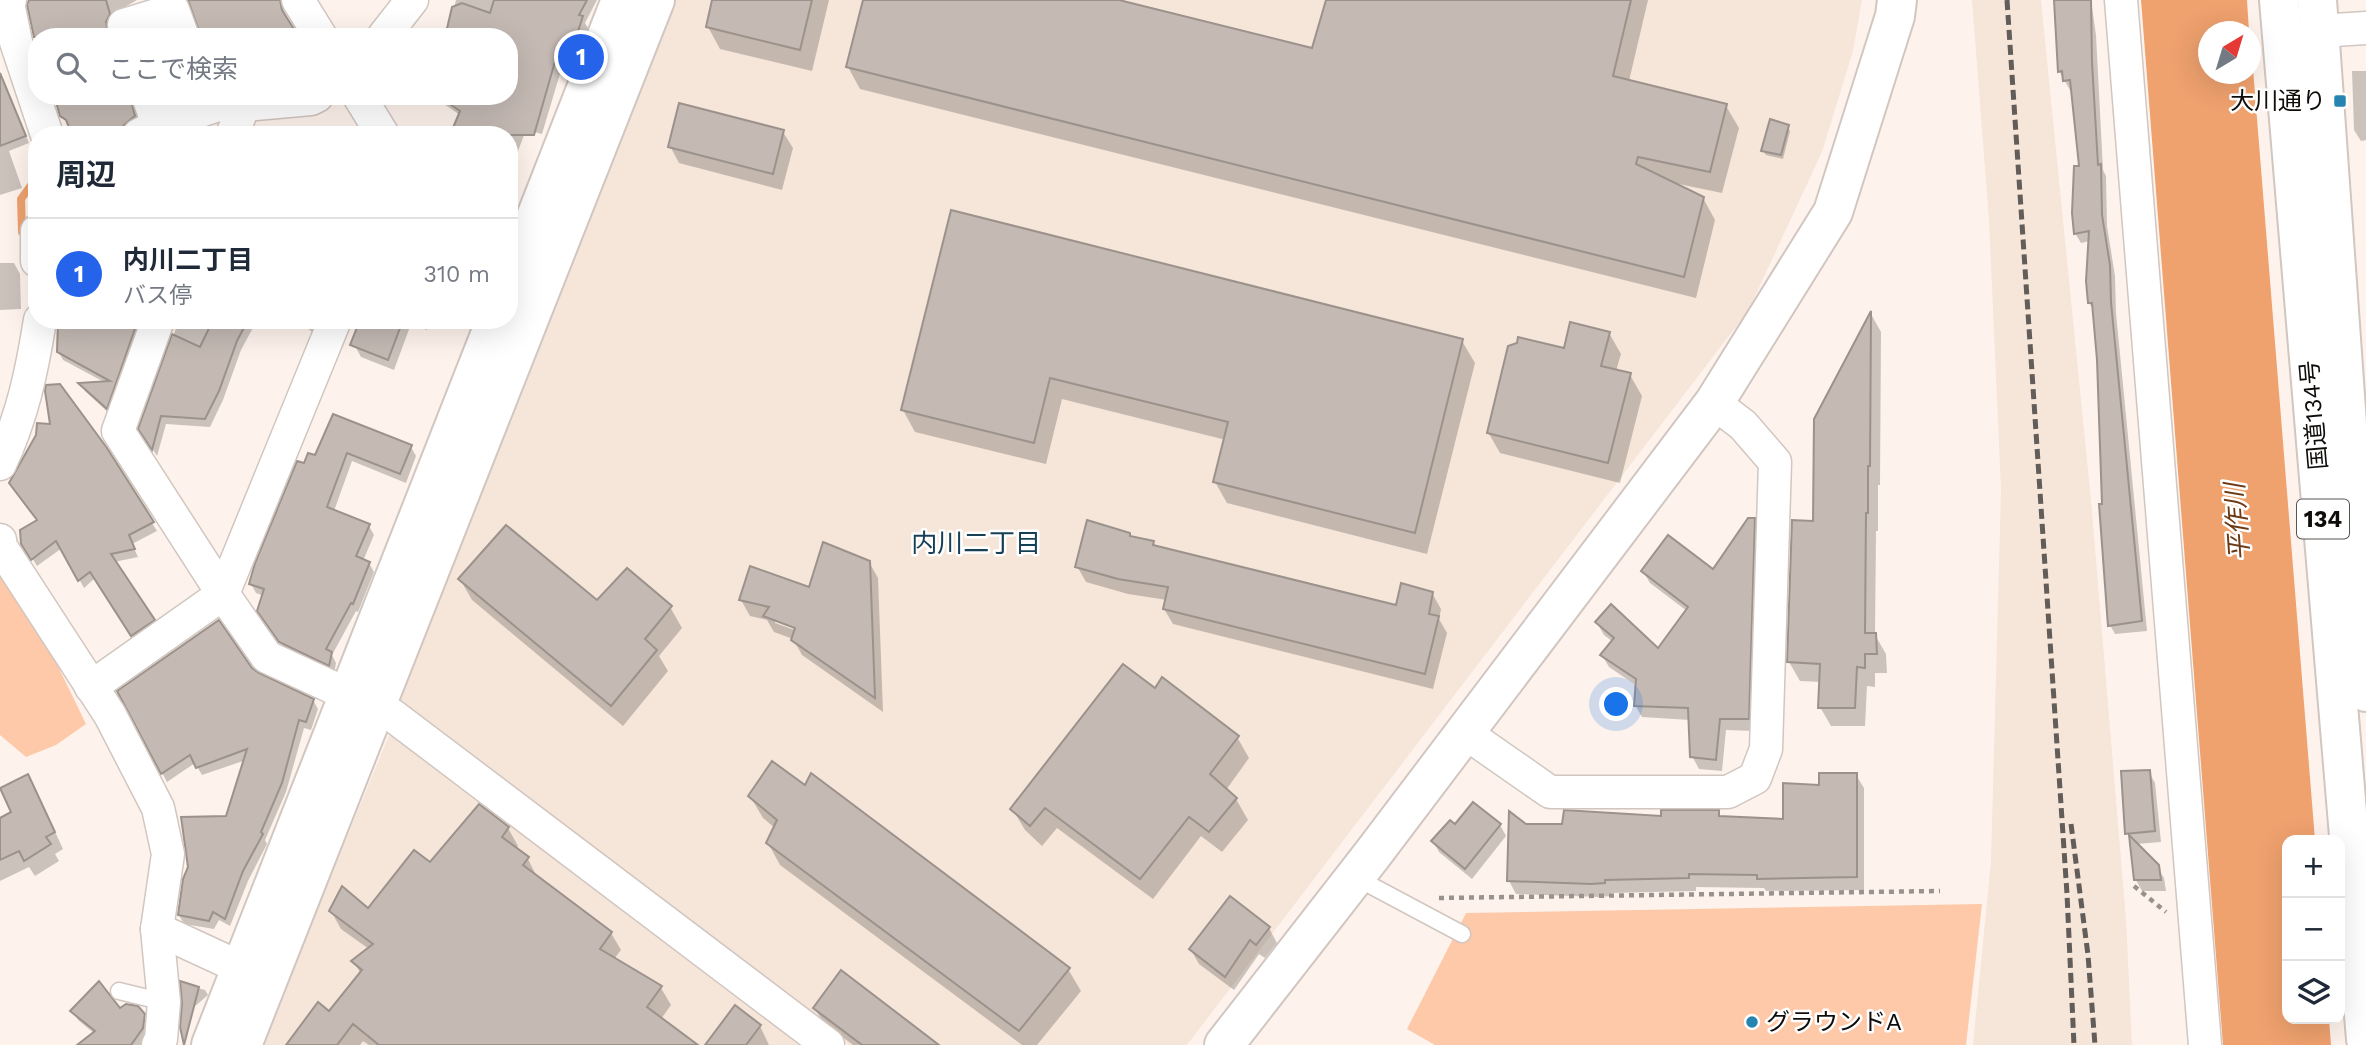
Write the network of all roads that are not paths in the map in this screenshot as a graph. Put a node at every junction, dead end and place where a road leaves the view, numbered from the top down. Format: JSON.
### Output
{"nodes":[{"id":1,"x":10,"y":0,"type":"edge"},
{"id":2,"x":298,"y":0,"type":"edge"},
{"id":3,"x":412,"y":0,"type":"edge"},
{"id":4,"x":621,"y":0,"type":"edge"},
{"id":5,"x":655,"y":0,"type":"edge"},
{"id":6,"x":1897,"y":0,"type":"edge"},
{"id":7,"x":2121,"y":0,"type":"edge"},
{"id":8,"x":2279,"y":0,"type":"edge"},
{"id":9,"x":2318,"y":15,"type":"edge"},
{"id":10,"x":125,"y":28,"type":"edge"},
{"id":11,"x":180,"y":28,"type":"edge"},
{"id":12,"x":315,"y":28,"type":"edge"},
{"id":13,"x":390,"y":28,"type":"edge"},
{"id":14,"x":2366,"y":28,"type":"edge"},
{"id":15,"x":8,"y":44,"type":"edge"},
{"id":16,"x":28,"y":91,"type":"edge"},
{"id":17,"x":34,"y":105,"type":"edge"},
{"id":18,"x":197,"y":105,"type":"edge"},
{"id":19,"x":244,"y":105,"type":"edge"},
{"id":20,"x":365,"y":105,"type":"edge"},
{"id":21,"x":148,"y":119,"type":"edge"},
{"id":22,"x":43,"y":126,"type":"edge"},
{"id":23,"x":236,"y":126,"type":"edge"},
{"id":24,"x":377,"y":126,"type":"edge"},
{"id":25,"x":533,"y":231,"type":"edge"},
{"id":26,"x":518,"y":265,"type":"edge"},
{"id":27,"x":518,"y":272,"type":"edge"},
{"id":28,"x":39,"y":329,"type":"edge"},
{"id":29,"x":155,"y":329,"type":"edge"},
{"id":30,"x":331,"y":329,"type":"edge"},
{"id":31,"x":492,"y":329,"type":"edge"},
{"id":32,"x":497,"y":329,"type":"edge"},
{"id":33,"x":2340,"y":363,"type":"edge"},
{"id":34,"x":1714,"y":403,"type":"junction"},
{"id":35,"x":0,"y":464,"type":"edge"},
{"id":36,"x":0,"y":540,"type":"edge"},
{"id":37,"x":223,"y":594,"type":"junction"},
{"id":38,"x":91,"y":687,"type":"junction"},
{"id":39,"x":2366,"y":689,"type":"edge"},
{"id":40,"x":361,"y":700,"type":"junction"},
{"id":41,"x":1464,"y":732,"type":"junction"},
{"id":42,"x":1355,"y":877,"type":"junction"},
{"id":43,"x":157,"y":929,"type":"junction"},
{"id":44,"x":1462,"y":934,"type":"dead end"},
{"id":45,"x":254,"y":974,"type":"junction"},
{"id":46,"x":119,"y":991,"type":"dead end"},
{"id":47,"x":164,"y":1002,"type":"junction"},
{"id":48,"x":2366,"y":1039,"type":"edge"},
{"id":49,"x":166,"y":1043,"type":"edge"},
{"id":50,"x":211,"y":1045,"type":"edge"},
{"id":51,"x":242,"y":1045,"type":"edge"},
{"id":52,"x":828,"y":1045,"type":"edge"},
{"id":53,"x":1224,"y":1045,"type":"edge"},
{"id":54,"x":2205,"y":1045,"type":"edge"}],
"edges":[{"from":1,"to":15,"type":"street"},
{"from":2,"to":12,"type":"street"},
{"from":3,"to":13,"type":"street"},
{"from":4,"to":25,"type":"main road"},
{"from":5,"to":25,"type":"main road"},
{"from":6,"to":34,"type":"main road"},
{"from":7,"to":54,"type":"street"},
{"from":8,"to":33,"type":"main road","name":"国道134号","number":"134"},
{"from":9,"to":14,"type":"street"},
{"from":9,"to":33,"type":"main road","name":"国道134号","number":"134"},
{"from":10,"to":11,"type":"street"},
{"from":15,"to":16,"type":"street"},
{"from":17,"to":22,"type":"street"},
{"from":18,"to":21,"type":"street"},
{"from":19,"to":23,"type":"street"},
{"from":20,"to":24,"type":"street"},
{"from":25,"to":26,"type":"main road"},
{"from":25,"to":27,"type":"main road"},
{"from":28,"to":35,"type":"street"},
{"from":29,"to":37,"type":"street"},
{"from":30,"to":37,"type":"street"},
{"from":31,"to":40,"type":"main road"},
{"from":32,"to":40,"type":"main road"},
{"from":33,"to":39,"type":"main road","name":"国道134号","number":"134"},
{"from":33,"to":48,"type":"main road","name":"国道134号","number":"134"},
{"from":34,"to":41,"type":"main road"},
{"from":34,"to":41,"type":"street"},
{"from":36,"to":38,"type":"street"},
{"from":37,"to":38,"type":"street"},
{"from":37,"to":40,"type":"street"},
{"from":38,"to":43,"type":"street"},
{"from":40,"to":45,"type":"main road"},
{"from":40,"to":52,"type":"street"},
{"from":41,"to":42,"type":"main road"},
{"from":42,"to":44,"type":"lane"},
{"from":42,"to":53,"type":"main road"},
{"from":43,"to":45,"type":"street"},
{"from":43,"to":47,"type":"street"},
{"from":45,"to":50,"type":"main road"},
{"from":45,"to":51,"type":"main road"},
{"from":46,"to":47,"type":"lane"},
{"from":47,"to":49,"type":"street"}]}
